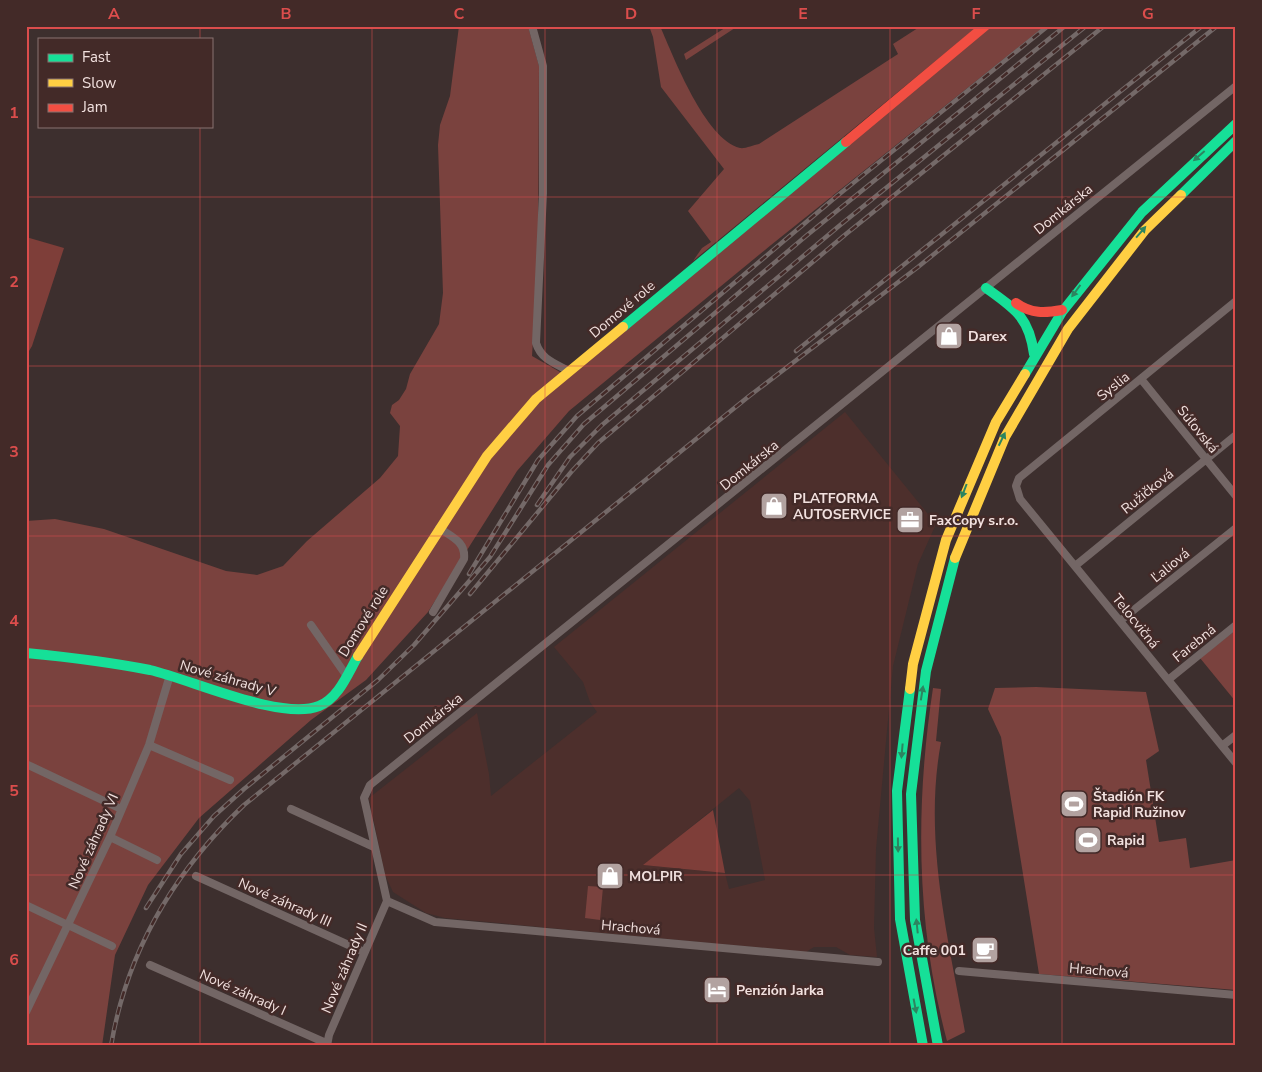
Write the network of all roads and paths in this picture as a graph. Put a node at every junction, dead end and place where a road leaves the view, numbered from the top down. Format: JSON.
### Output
{"nodes":[{"id":1,"x":532,"y":26,"type":"edge"},
{"id":2,"x":985,"y":26,"type":"edge"},
{"id":3,"x":1236,"y":86,"type":"edge"},
{"id":4,"x":1236,"y":124,"type":"edge"},
{"id":5,"x":1236,"y":141,"type":"edge"},
{"id":6,"x":989,"y":286,"type":"junction"},
{"id":7,"x":1236,"y":301,"type":"edge"},
{"id":8,"x":1062,"y":310,"type":"junction"},
{"id":9,"x":1034,"y":354,"type":"junction"},
{"id":10,"x":569,"y":371,"type":"junction"},
{"id":11,"x":1141,"y":379,"type":"junction"},
{"id":12,"x":1236,"y":435,"type":"edge"},
{"id":13,"x":1206,"y":459,"type":"junction"},
{"id":14,"x":1018,"y":495,"type":"joint"},
{"id":15,"x":1236,"y":496,"type":"edge"},
{"id":16,"x":439,"y":528,"type":"junction"},
{"id":17,"x":1236,"y":528,"type":"edge"},
{"id":18,"x":1075,"y":566,"type":"junction"},
{"id":19,"x":433,"y":612,"type":"dead end"},
{"id":20,"x":1120,"y":621,"type":"junction"},
{"id":21,"x":311,"y":625,"type":"dead end"},
{"id":22,"x":1236,"y":625,"type":"edge"},
{"id":23,"x":26,"y":653,"type":"edge"},
{"id":24,"x":170,"y":675,"type":"junction"},
{"id":25,"x":346,"y":675,"type":"junction"},
{"id":26,"x":1168,"y":680,"type":"junction"},
{"id":27,"x":1236,"y":735,"type":"edge"},
{"id":28,"x":150,"y":745,"type":"junction"},
{"id":29,"x":1222,"y":746,"type":"junction"},
{"id":30,"x":1236,"y":763,"type":"edge"},
{"id":31,"x":26,"y":764,"type":"edge"},
{"id":32,"x":230,"y":780,"type":"dead end"},
{"id":33,"x":121,"y":809,"type":"junction"},
{"id":34,"x":291,"y":809,"type":"dead end"},
{"id":35,"x":110,"y":837,"type":"junction"},
{"id":36,"x":374,"y":847,"type":"junction"},
{"id":37,"x":157,"y":860,"type":"dead end"},
{"id":38,"x":196,"y":876,"type":"dead end"},
{"id":39,"x":387,"y":901,"type":"junction"},
{"id":40,"x":26,"y":905,"type":"edge"},
{"id":41,"x":69,"y":926,"type":"junction"},
{"id":42,"x":112,"y":946,"type":"dead end"},
{"id":43,"x":364,"y":952,"type":"junction"},
{"id":44,"x":878,"y":962,"type":"dead end"},
{"id":45,"x":150,"y":965,"type":"dead end"},
{"id":46,"x":959,"y":971,"type":"dead end"},
{"id":47,"x":1236,"y":995,"type":"edge"},
{"id":48,"x":27,"y":1010,"type":"edge"},
{"id":49,"x":922,"y":1041,"type":"edge"},
{"id":50,"x":326,"y":1044,"type":"edge"},
{"id":51,"x":938,"y":1046,"type":"edge"}],
"edges":[{"from":1,"to":10,"type":"street"},
{"from":2,"to":10,"type":"main road","name":"Domové role"},
{"from":3,"to":6,"type":"street","name":"Domkárska"},
{"from":4,"to":8,"type":"main road","one_way":true},
{"from":51,"to":5,"type":"main road","one_way":true},
{"from":6,"to":8,"type":"main road"},
{"from":6,"to":9,"type":"main road"},
{"from":6,"to":36,"type":"street","name":"Domkárska"},
{"from":7,"to":11,"type":"street","name":"Syslia"},
{"from":8,"to":9,"type":"main road"},
{"from":9,"to":49,"type":"main road","one_way":true},
{"from":10,"to":16,"type":"main road","name":"Domové role"},
{"from":11,"to":13,"type":"street","name":"Súľovská"},
{"from":11,"to":14,"type":"street","name":"Syslia"},
{"from":12,"to":13,"type":"street","name":"Ružičková"},
{"from":13,"to":15,"type":"street","name":"Súľovská"},
{"from":13,"to":18,"type":"street","name":"Ružičková"},
{"from":14,"to":18,"type":"street","name":"Telocvičná"},
{"from":16,"to":19,"type":"street"},
{"from":16,"to":25,"type":"main road","name":"Domové role"},
{"from":17,"to":20,"type":"street","name":"Ľaliová"},
{"from":18,"to":20,"type":"street","name":"Telocvičná"},
{"from":20,"to":26,"type":"street","name":"Telocvičná"},
{"from":21,"to":25,"type":"street"},
{"from":22,"to":26,"type":"street","name":"Farebná"},
{"from":23,"to":24,"type":"main road","name":"Nové záhrady V"},
{"from":24,"to":25,"type":"main road","name":"Nové záhrady V"},
{"from":24,"to":28,"type":"street","name":"Nové záhrady VI"},
{"from":26,"to":29,"type":"street","name":"Telocvičná"},
{"from":27,"to":29,"type":"street"},
{"from":28,"to":32,"type":"street"},
{"from":28,"to":33,"type":"street","name":"Nové záhrady VI"},
{"from":29,"to":30,"type":"street","name":"Telocvičná"},
{"from":31,"to":33,"type":"street"},
{"from":33,"to":35,"type":"street","name":"Nové záhrady VI"},
{"from":34,"to":36,"type":"street"},
{"from":35,"to":37,"type":"street"},
{"from":35,"to":41,"type":"street","name":"Nové záhrady VI"},
{"from":36,"to":39,"type":"street","name":"Domkárska"},
{"from":38,"to":43,"type":"street","name":"Nové záhrady III"},
{"from":39,"to":43,"type":"street","name":"Nové záhrady II"},
{"from":39,"to":44,"type":"street","name":"Hrachová"},
{"from":40,"to":41,"type":"street"},
{"from":41,"to":42,"type":"street"},
{"from":41,"to":48,"type":"street","name":"Nové záhrady VI"},
{"from":43,"to":50,"type":"street","name":"Nové záhrady II"},
{"from":45,"to":50,"type":"street","name":"Nové záhrady I"},
{"from":46,"to":47,"type":"street","name":"Hrachová"}]}
